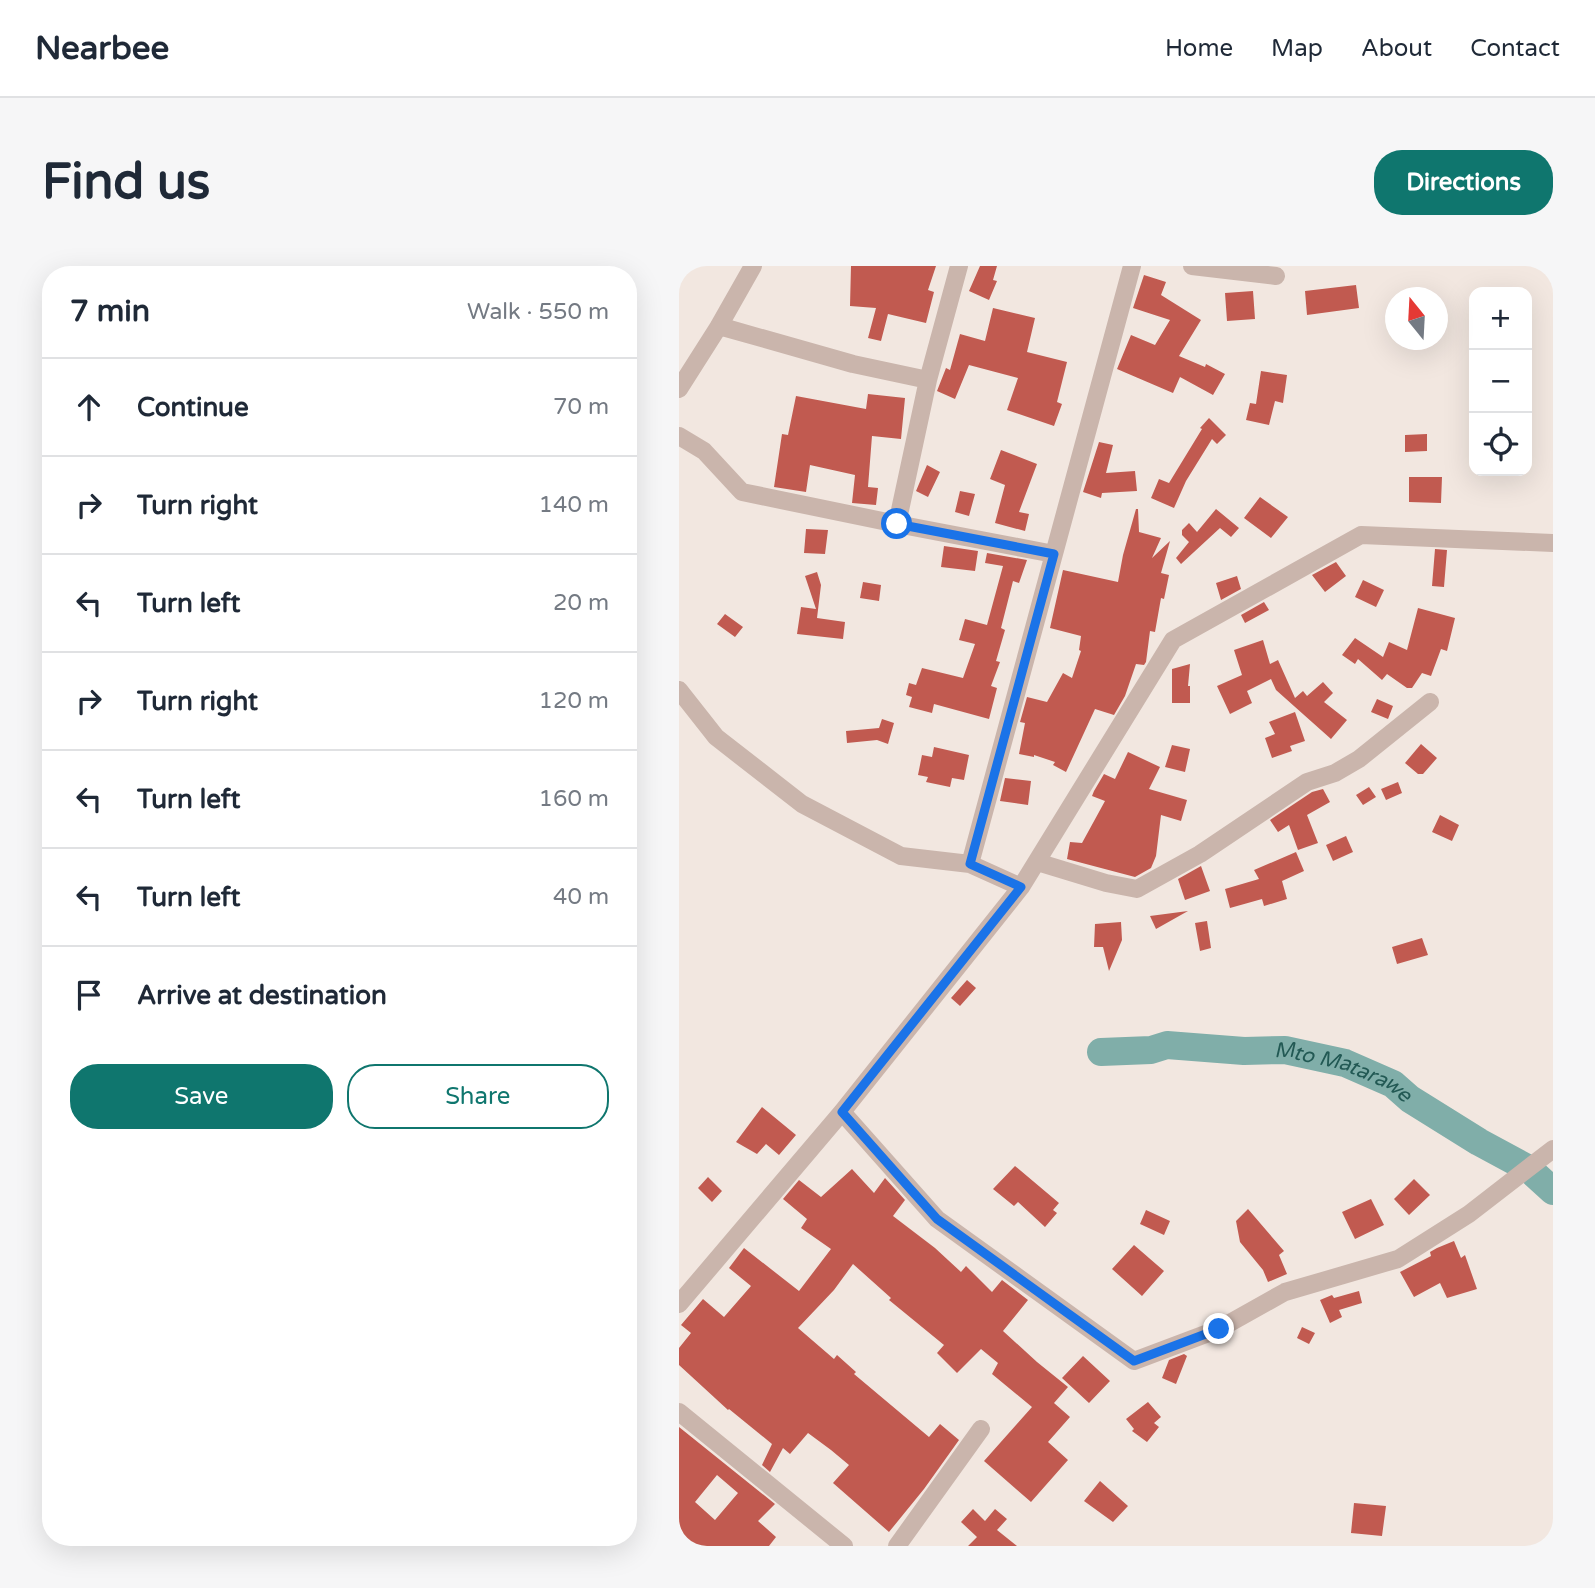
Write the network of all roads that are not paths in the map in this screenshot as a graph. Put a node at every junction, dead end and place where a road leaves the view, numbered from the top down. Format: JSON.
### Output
{"nodes":[{"id":1,"x":753,"y":266,"type":"edge"},
{"id":2,"x":959,"y":266,"type":"edge"},
{"id":3,"x":1132,"y":266,"type":"edge"},
{"id":4,"x":1192,"y":266,"type":"edge"},
{"id":5,"x":1276,"y":276,"type":"dead end"},
{"id":6,"x":719,"y":326,"type":"junction"},
{"id":7,"x":928,"y":380,"type":"junction"},
{"id":8,"x":679,"y":388,"type":"edge"},
{"id":9,"x":679,"y":436,"type":"edge"},
{"id":10,"x":897,"y":524,"type":"junction"},
{"id":11,"x":1553,"y":543,"type":"edge"},
{"id":12,"x":1054,"y":554,"type":"junction"},
{"id":13,"x":679,"y":690,"type":"edge"},
{"id":14,"x":1430,"y":702,"type":"dead end"},
{"id":15,"x":1037,"y":862,"type":"junction"},
{"id":16,"x":970,"y":864,"type":"junction"},
{"id":17,"x":1021,"y":887,"type":"junction"},
{"id":18,"x":842,"y":1112,"type":"junction"},
{"id":19,"x":1553,"y":1149,"type":"edge"},
{"id":20,"x":679,"y":1304,"type":"edge"},
{"id":21,"x":679,"y":1412,"type":"edge"},
{"id":22,"x":981,"y":1429,"type":"dead end"},
{"id":23,"x":831,"y":1543,"type":"edge"},
{"id":24,"x":897,"y":1546,"type":"edge"}],
"edges":[{"from":1,"to":6,"type":"street"},
{"from":2,"to":7,"type":"street"},
{"from":3,"to":12,"type":"street"},
{"from":4,"to":5,"type":"street"},
{"from":6,"to":7,"type":"street"},
{"from":6,"to":8,"type":"street"},
{"from":7,"to":10,"type":"street"},
{"from":9,"to":10,"type":"street"},
{"from":10,"to":12,"type":"street"},
{"from":11,"to":15,"type":"street"},
{"from":12,"to":16,"type":"street"},
{"from":13,"to":16,"type":"street"},
{"from":14,"to":15,"type":"street"},
{"from":15,"to":17,"type":"street"},
{"from":16,"to":17,"type":"street"},
{"from":17,"to":18,"type":"street"},
{"from":18,"to":19,"type":"street"},
{"from":18,"to":20,"type":"street"},
{"from":21,"to":23,"type":"street"},
{"from":22,"to":24,"type":"street"}]}
